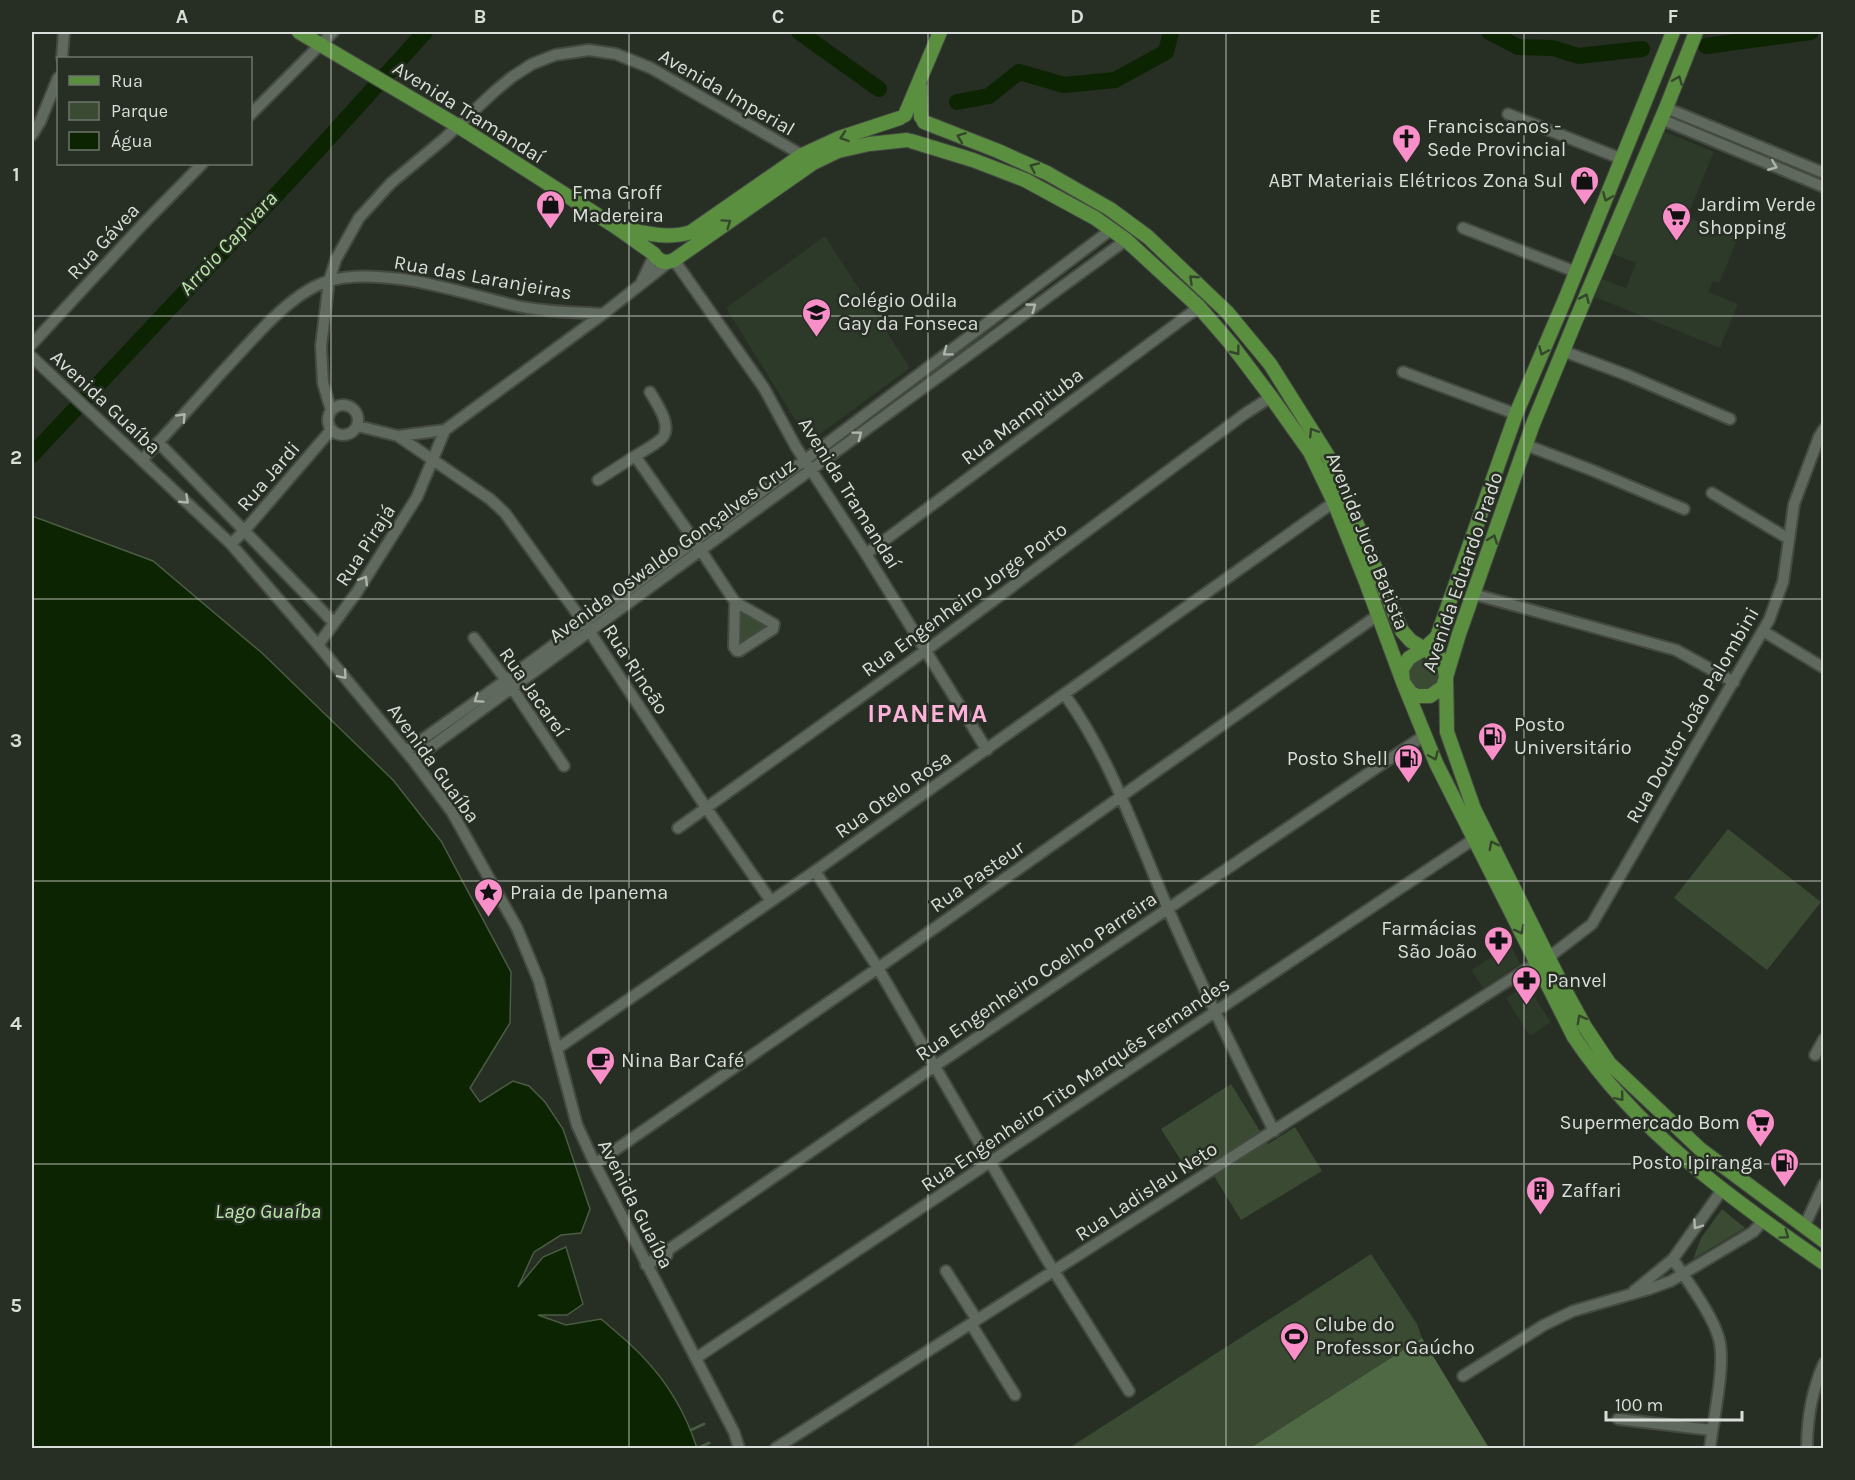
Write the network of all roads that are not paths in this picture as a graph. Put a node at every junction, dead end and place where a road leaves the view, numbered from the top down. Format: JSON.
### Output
{"nodes":[{"id":1,"x":64,"y":32,"type":"edge"},
{"id":2,"x":299,"y":32,"type":"edge"},
{"id":3,"x":333,"y":32,"type":"edge"},
{"id":4,"x":940,"y":32,"type":"edge"},
{"id":5,"x":1673,"y":32,"type":"edge"},
{"id":6,"x":1696,"y":32,"type":"edge"},
{"id":7,"x":320,"y":44,"type":"junction"},
{"id":8,"x":62,"y":57,"type":"edge"},
{"id":9,"x":57,"y":80,"type":"edge"},
{"id":10,"x":920,"y":81,"type":"junction"},
{"id":11,"x":252,"y":113,"type":"edge"},
{"id":12,"x":1664,"y":113,"type":"junction"},
{"id":13,"x":1508,"y":114,"type":"dead end"},
{"id":14,"x":902,"y":117,"type":"junction"},
{"id":15,"x":922,"y":120,"type":"junction"},
{"id":16,"x":1636,"y":123,"type":"junction"},
{"id":17,"x":458,"y":126,"type":"junction"},
{"id":18,"x":32,"y":135,"type":"edge"},
{"id":19,"x":1736,"y":137,"type":"junction"},
{"id":20,"x":909,"y":141,"type":"junction"},
{"id":21,"x":1758,"y":146,"type":"junction"},
{"id":22,"x":1732,"y":148,"type":"junction"},
{"id":23,"x":802,"y":155,"type":"junction"},
{"id":24,"x":1753,"y":157,"type":"junction"},
{"id":25,"x":1622,"y":159,"type":"junction"},
{"id":26,"x":201,"y":165,"type":"edge"},
{"id":27,"x":1824,"y":173,"type":"edge"},
{"id":28,"x":1824,"y":187,"type":"edge"},
{"id":29,"x":616,"y":228,"type":"junction"},
{"id":30,"x":1462,"y":228,"type":"dead end"},
{"id":31,"x":1112,"y":230,"type":"junction"},
{"id":32,"x":667,"y":236,"type":"junction"},
{"id":33,"x":1126,"y":240,"type":"junction"},
{"id":34,"x":654,"y":255,"type":"junction"},
{"id":35,"x":674,"y":259,"type":"junction"},
{"id":36,"x":1576,"y":272,"type":"junction"},
{"id":37,"x":329,"y":280,"type":"junction"},
{"id":38,"x":640,"y":284,"type":"junction"},
{"id":39,"x":1566,"y":297,"type":"junction"},
{"id":40,"x":1199,"y":307,"type":"junction"},
{"id":41,"x":1003,"y":310,"type":"junction"},
{"id":42,"x":603,"y":314,"type":"junction"},
{"id":43,"x":1012,"y":321,"type":"junction"},
{"id":44,"x":1575,"y":322,"type":"junction"},
{"id":45,"x":32,"y":344,"type":"edge"},
{"id":46,"x":1563,"y":351,"type":"junction"},
{"id":47,"x":32,"y":357,"type":"edge"},
{"id":48,"x":1403,"y":372,"type":"dead end"},
{"id":49,"x":908,"y":381,"type":"junction"},
{"id":50,"x":650,"y":392,"type":"dead end"},
{"id":51,"x":917,"y":392,"type":"junction"},
{"id":52,"x":1271,"y":397,"type":"junction"},
{"id":53,"x":331,"y":410,"type":"junction"},
{"id":54,"x":1516,"y":414,"type":"junction"},
{"id":55,"x":1730,"y":419,"type":"dead end"},
{"id":56,"x":358,"y":426,"type":"junction"},
{"id":57,"x":1824,"y":429,"type":"edge"},
{"id":58,"x":332,"y":430,"type":"junction"},
{"id":59,"x":445,"y":430,"type":"junction"},
{"id":60,"x":398,"y":436,"type":"junction"},
{"id":61,"x":158,"y":442,"type":"junction"},
{"id":62,"x":1526,"y":445,"type":"junction"},
{"id":63,"x":635,"y":456,"type":"junction"},
{"id":64,"x":142,"y":460,"type":"junction"},
{"id":65,"x":432,"y":460,"type":"junction"},
{"id":66,"x":805,"y":460,"type":"junction"},
{"id":67,"x":812,"y":470,"type":"junction"},
{"id":68,"x":598,"y":480,"type":"dead end"},
{"id":69,"x":1712,"y":493,"type":"dead end"},
{"id":70,"x":1334,"y":502,"type":"junction"},
{"id":71,"x":1684,"y":509,"type":"dead end"},
{"id":72,"x":245,"y":530,"type":"junction"},
{"id":73,"x":1789,"y":539,"type":"junction"},
{"id":74,"x":231,"y":544,"type":"junction"},
{"id":75,"x":698,"y":545,"type":"junction"},
{"id":76,"x":866,"y":554,"type":"junction"},
{"id":77,"x":1473,"y":594,"type":"junction"},
{"id":78,"x":735,"y":602,"type":"junction"},
{"id":79,"x":1378,"y":615,"type":"junction"},
{"id":80,"x":334,"y":623,"type":"junction"},
{"id":81,"x":587,"y":627,"type":"junction"},
{"id":82,"x":1763,"y":631,"type":"junction"},
{"id":83,"x":474,"y":638,"type":"dead end"},
{"id":84,"x":318,"y":645,"type":"junction"},
{"id":85,"x":1424,"y":649,"type":"junction"},
{"id":86,"x":926,"y":650,"type":"junction"},
{"id":87,"x":1824,"y":668,"type":"edge"},
{"id":88,"x":1446,"y":676,"type":"junction"},
{"id":89,"x":1403,"y":682,"type":"junction"},
{"id":90,"x":1734,"y":682,"type":"junction"},
{"id":91,"x":509,"y":684,"type":"junction"},
{"id":92,"x":1065,"y":695,"type":"junction"},
{"id":93,"x":1425,"y":735,"type":"junction"},
{"id":94,"x":987,"y":750,"type":"junction"},
{"id":95,"x":406,"y":751,"type":"junction"},
{"id":96,"x":413,"y":760,"type":"junction"},
{"id":97,"x":564,"y":766,"type":"dead end"},
{"id":98,"x":1120,"y":797,"type":"junction"},
{"id":99,"x":707,"y":809,"type":"junction"},
{"id":100,"x":678,"y":828,"type":"dead end"},
{"id":101,"x":1474,"y":839,"type":"junction"},
{"id":102,"x":815,"y":872,"type":"junction"},
{"id":103,"x":771,"y":901,"type":"junction"},
{"id":104,"x":1168,"y":909,"type":"junction"},
{"id":105,"x":1543,"y":960,"type":"junction"},
{"id":106,"x":878,"y":968,"type":"junction"},
{"id":107,"x":1214,"y":1012,"type":"junction"},
{"id":108,"x":1824,"y":1039,"type":"edge"},
{"id":109,"x":558,"y":1048,"type":"junction"},
{"id":110,"x":1815,"y":1055,"type":"dead end"},
{"id":111,"x":935,"y":1066,"type":"junction"},
{"id":112,"x":1274,"y":1131,"type":"junction"},
{"id":113,"x":990,"y":1163,"type":"junction"},
{"id":114,"x":595,"y":1164,"type":"junction"},
{"id":115,"x":1824,"y":1184,"type":"edge"},
{"id":116,"x":1722,"y":1190,"type":"junction"},
{"id":117,"x":1764,"y":1220,"type":"junction"},
{"id":118,"x":1804,"y":1227,"type":"junction"},
{"id":119,"x":1824,"y":1241,"type":"edge"},
{"id":120,"x":1673,"y":1259,"type":"junction"},
{"id":121,"x":650,"y":1262,"type":"junction"},
{"id":122,"x":1824,"y":1263,"type":"edge"},
{"id":123,"x":946,"y":1271,"type":"dead end"},
{"id":124,"x":1053,"y":1272,"type":"junction"},
{"id":125,"x":1683,"y":1274,"type":"junction"},
{"id":126,"x":1631,"y":1293,"type":"junction"},
{"id":127,"x":974,"y":1322,"type":"junction"},
{"id":128,"x":696,"y":1359,"type":"junction"},
{"id":129,"x":1824,"y":1363,"type":"edge"},
{"id":130,"x":1463,"y":1376,"type":"dead end"},
{"id":131,"x":1129,"y":1391,"type":"dead end"},
{"id":132,"x":1015,"y":1395,"type":"dead end"},
{"id":133,"x":1618,"y":1419,"type":"dead end"},
{"id":134,"x":1712,"y":1430,"type":"junction"},
{"id":135,"x":739,"y":1449,"type":"edge"},
{"id":136,"x":776,"y":1449,"type":"edge"},
{"id":137,"x":1710,"y":1449,"type":"edge"},
{"id":138,"x":1806,"y":1449,"type":"edge"}],
"edges":[{"from":1,"to":8,"type":"street"},
{"from":2,"to":7,"type":"main road","name":"Avenida Tramandaí"},
{"from":3,"to":7,"type":"street"},
{"from":4,"to":10,"type":"main road"},
{"from":5,"to":16,"type":"main road","name":"Avenida Eduardo Prado"},
{"from":12,"to":6,"type":"main road","name":"Avenida Eduardo Prado","one_way":true},
{"from":7,"to":11,"type":"street"},
{"from":7,"to":17,"type":"main road","name":"Avenida Tramandaí"},
{"from":9,"to":18,"type":"street"},
{"from":10,"to":14,"type":"main road"},
{"from":10,"to":15,"type":"main road"},
{"from":12,"to":16,"type":"main road"},
{"from":12,"to":19,"type":"street"},
{"from":12,"to":22,"type":"street"},
{"from":44,"to":12,"type":"main road","name":"Avenida Eduardo Prado","one_way":true},
{"from":13,"to":25,"type":"street"},
{"from":14,"to":15,"type":"main road"},
{"from":14,"to":20,"type":"main road"},
{"from":14,"to":23,"type":"main road","one_way":true},
{"from":15,"to":20,"type":"main road"},
{"from":85,"to":15,"type":"main road","name":"Avenida Juca Batista","one_way":true},
{"from":16,"to":25,"type":"main road","name":"Avenida Eduardo Prado"},
{"from":17,"to":23,"type":"street","name":"Avenida Imperial"},
{"from":17,"to":29,"type":"main road","name":"Avenida Tramandaí"},
{"from":17,"to":37,"type":"street","name":"Avenida Imperial"},
{"from":19,"to":21,"type":"street"},
{"from":19,"to":22,"type":"street"},
{"from":20,"to":31,"type":"main road","name":"Avenida Juca Batista"},
{"from":35,"to":20,"type":"main road","one_way":true},
{"from":21,"to":24,"type":"street"},
{"from":21,"to":27,"type":"street"},
{"from":22,"to":24,"type":"street"},
{"from":23,"to":32,"type":"main road"},
{"from":24,"to":28,"type":"street","one_way":true},
{"from":25,"to":36,"type":"main road","name":"Avenida Eduardo Prado","one_way":true},
{"from":26,"to":45,"type":"street","name":"Rua Gávea"},
{"from":29,"to":32,"type":"main road","name":"Avenida Tramandaí"},
{"from":29,"to":34,"type":"main road","name":"Avenida Tramandaí"},
{"from":30,"to":36,"type":"street"},
{"from":31,"to":33,"type":"main road","name":"Avenida Juca Batista"},
{"from":31,"to":41,"type":"street","name":"Avenida Oswaldo Gonçalves Cruz"},
{"from":32,"to":34,"type":"main road"},
{"from":32,"to":35,"type":"main road"},
{"from":33,"to":40,"type":"main road","name":"Avenida Juca Batista"},
{"from":43,"to":33,"type":"street","name":"Avenida Oswaldo Gonçalves Cruz","one_way":true},
{"from":34,"to":35,"type":"main road"},
{"from":34,"to":38,"type":"street"},
{"from":35,"to":38,"type":"street"},
{"from":35,"to":66,"type":"street","name":"Avenida Tramandaí"},
{"from":36,"to":39,"type":"main road","name":"Avenida Eduardo Prado"},
{"from":37,"to":42,"type":"street","name":"Rua das Laranjeiras"},
{"from":37,"to":53,"type":"street","name":"Avenida Imperial"},
{"from":61,"to":37,"type":"street","name":"Rua das Laranjeiras","one_way":true},
{"from":38,"to":42,"type":"street"},
{"from":39,"to":44,"type":"main road"},
{"from":39,"to":54,"type":"main road","name":"Avenida Eduardo Prado","one_way":true},
{"from":40,"to":52,"type":"main road","name":"Avenida Juca Batista","one_way":true},
{"from":40,"to":76,"type":"street","name":"Rua Mampituba"},
{"from":41,"to":43,"type":"street"},
{"from":41,"to":49,"type":"street","name":"Avenida Oswaldo Gonçalves Cruz","one_way":true},
{"from":42,"to":59,"type":"street"},
{"from":43,"to":51,"type":"street","name":"Avenida Oswaldo Gonçalves Cruz"},
{"from":44,"to":46,"type":"main road","name":"Avenida Eduardo Prado"},
{"from":46,"to":55,"type":"street"},
{"from":46,"to":62,"type":"main road","name":"Avenida Eduardo Prado"},
{"from":47,"to":64,"type":"street","name":"Avenida Guaíba"},
{"from":48,"to":54,"type":"street"},
{"from":49,"to":51,"type":"street"},
{"from":49,"to":66,"type":"street","name":"Avenida Oswaldo Gonçalves Cruz"},
{"from":50,"to":63,"type":"street"},
{"from":67,"to":51,"type":"street","name":"Avenida Oswaldo Gonçalves Cruz","one_way":true},
{"from":52,"to":70,"type":"main road","name":"Avenida Juca Batista"},
{"from":52,"to":86,"type":"street","name":"Rua Engenheiro Jorge Porto"},
{"from":53,"to":56,"type":"street"},
{"from":53,"to":58,"type":"street"},
{"from":54,"to":85,"type":"main road","name":"Avenida Eduardo Prado"},
{"from":56,"to":58,"type":"street"},
{"from":56,"to":60,"type":"street","name":"Rua Rincão"},
{"from":57,"to":73,"type":"street","name":"Rua Doutor João Palombini"},
{"from":58,"to":72,"type":"street","name":"Rua Jardi"},
{"from":59,"to":60,"type":"street"},
{"from":59,"to":65,"type":"street","name":"Rua Pirajá"},
{"from":60,"to":65,"type":"street","name":"Rua Rincão"},
{"from":61,"to":64,"type":"street","name":"Rua das Laranjeiras"},
{"from":61,"to":72,"type":"street","name":"Avenida Guaíba"},
{"from":62,"to":71,"type":"street"},
{"from":77,"to":62,"type":"main road","name":"Avenida Eduardo Prado","one_way":true},
{"from":63,"to":68,"type":"street"},
{"from":63,"to":75,"type":"street"},
{"from":64,"to":74,"type":"street","name":"Avenida Guaíba","one_way":true},
{"from":80,"to":65,"type":"street","name":"Rua Pirajá","one_way":true},
{"from":65,"to":81,"type":"street","name":"Rua Rincão"},
{"from":66,"to":67,"type":"street","name":"Avenida Tramandaí"},
{"from":66,"to":75,"type":"street","name":"Avenida Oswaldo Gonçalves Cruz"},
{"from":67,"to":75,"type":"street","name":"Avenida Oswaldo Gonçalves Cruz"},
{"from":67,"to":76,"type":"street","name":"Avenida Tramandaí"},
{"from":69,"to":73,"type":"street"},
{"from":70,"to":79,"type":"main road","name":"Avenida Juca Batista"},
{"from":70,"to":92,"type":"street","name":"Rua Otelo Rosa"},
{"from":72,"to":74,"type":"street","name":"Rua Jardi"},
{"from":72,"to":80,"type":"street","name":"Avenida Guaíba"},
{"from":73,"to":82,"type":"street","name":"Rua Doutor João Palombini"},
{"from":74,"to":84,"type":"street","name":"Avenida Guaíba"},
{"from":75,"to":78,"type":"street"},
{"from":75,"to":81,"type":"street","name":"Avenida Oswaldo Gonçalves Cruz"},
{"from":76,"to":86,"type":"street","name":"Avenida Tramandaí"},
{"from":77,"to":88,"type":"main road","name":"Avenida Eduardo Prado"},
{"from":77,"to":90,"type":"street"},
{"from":78,"to":78,"type":"street"},
{"from":79,"to":89,"type":"main road","name":"Avenida Juca Batista"},
{"from":79,"to":98,"type":"street","name":"Rua Pasteur"},
{"from":80,"to":84,"type":"street","name":"Rua Pirajá"},
{"from":81,"to":91,"type":"street","name":"Avenida Oswaldo Gonçalves Cruz"},
{"from":81,"to":99,"type":"street","name":"Rua Rincão"},
{"from":82,"to":87,"type":"street"},
{"from":82,"to":90,"type":"street","name":"Rua Doutor João Palombini"},
{"from":83,"to":91,"type":"street","name":"Rua Jacareí"},
{"from":84,"to":95,"type":"street","name":"Avenida Guaíba","one_way":true},
{"from":85,"to":88,"type":"main road","name":"Avenida Juca Batista"},
{"from":85,"to":89,"type":"main road","name":"Avenida Eduardo Prado"},
{"from":86,"to":94,"type":"street","name":"Avenida Tramandaí"},
{"from":86,"to":99,"type":"street","name":"Rua Engenheiro Jorge Porto"},
{"from":88,"to":89,"type":"main road","name":"Avenida Eduardo Prado"},
{"from":105,"to":88,"type":"main road","name":"Avenida Juca Batista","one_way":true},
{"from":89,"to":93,"type":"main road","name":"Avenida Juca Batista"},
{"from":90,"to":105,"type":"street","name":"Rua Doutor João Palombini"},
{"from":91,"to":95,"type":"street","name":"Avenida Oswaldo Gonçalves Cruz","one_way":true},
{"from":91,"to":96,"type":"street","name":"Avenida Oswaldo Gonçalves Cruz"},
{"from":91,"to":97,"type":"street","name":"Rua Jacareí"},
{"from":92,"to":94,"type":"street","name":"Rua Otelo Rosa"},
{"from":92,"to":98,"type":"street"},
{"from":93,"to":101,"type":"main road","name":"Avenida Juca Batista","one_way":true},
{"from":93,"to":104,"type":"street","name":"Rua Engenheiro Coelho Parreira"},
{"from":94,"to":102,"type":"street","name":"Rua Otelo Rosa"},
{"from":95,"to":96,"type":"street","name":"Avenida Guaíba"},
{"from":96,"to":109,"type":"street","name":"Avenida Guaíba"},
{"from":98,"to":104,"type":"street"},
{"from":98,"to":106,"type":"street","name":"Rua Pasteur"},
{"from":99,"to":100,"type":"street","name":"Rua Engenheiro Jorge Porto"},
{"from":99,"to":103,"type":"street","name":"Rua Rincão"},
{"from":101,"to":105,"type":"main road","name":"Avenida Juca Batista","one_way":true},
{"from":101,"to":107,"type":"street","name":"Rua Engenheiro Tito Marquês Fernandes"},
{"from":102,"to":103,"type":"street","name":"Rua Otelo Rosa"},
{"from":102,"to":106,"type":"street"},
{"from":103,"to":109,"type":"street","name":"Rua Otelo Rosa"},
{"from":104,"to":107,"type":"street"},
{"from":104,"to":111,"type":"street","name":"Rua Engenheiro Coelho Parreira"},
{"from":105,"to":112,"type":"street","name":"Rua Ladislau Neto"},
{"from":105,"to":116,"type":"main road","name":"Avenida Juca Batista","one_way":true},
{"from":118,"to":105,"type":"main road","name":"Avenida Juca Batista","one_way":true},
{"from":106,"to":111,"type":"street"},
{"from":106,"to":114,"type":"street","name":"Rua Pasteur"},
{"from":107,"to":112,"type":"street"},
{"from":107,"to":113,"type":"street","name":"Rua Engenheiro Tito Marquês Fernandes"},
{"from":108,"to":110,"type":"street"},
{"from":109,"to":114,"type":"street","name":"Avenida Guaíba"},
{"from":111,"to":113,"type":"street"},
{"from":111,"to":121,"type":"street","name":"Rua Engenheiro Coelho Parreira"},
{"from":112,"to":124,"type":"street","name":"Rua Ladislau Neto"},
{"from":113,"to":124,"type":"street"},
{"from":113,"to":128,"type":"street","name":"Rua Engenheiro Tito Marquês Fernandes"},
{"from":114,"to":121,"type":"street","name":"Avenida Guaíba"},
{"from":115,"to":118,"type":"street"},
{"from":116,"to":117,"type":"main road","name":"Avenida Juca Batista"},
{"from":116,"to":120,"type":"street","one_way":true},
{"from":117,"to":122,"type":"main road","name":"Avenida Juca Batista","one_way":true},
{"from":117,"to":125,"type":"street"},
{"from":118,"to":119,"type":"main road","name":"Avenida Juca Batista"},
{"from":120,"to":125,"type":"street"},
{"from":120,"to":126,"type":"street"},
{"from":121,"to":128,"type":"street","name":"Avenida Guaíba"},
{"from":123,"to":127,"type":"street"},
{"from":124,"to":127,"type":"street","name":"Rua Ladislau Neto"},
{"from":124,"to":131,"type":"street"},
{"from":125,"to":126,"type":"street"},
{"from":125,"to":134,"type":"street"},
{"from":126,"to":130,"type":"street"},
{"from":127,"to":132,"type":"street"},
{"from":127,"to":136,"type":"street","name":"Rua Ladislau Neto"},
{"from":128,"to":135,"type":"street","name":"Avenida Guaíba"},
{"from":129,"to":138,"type":"street"},
{"from":133,"to":134,"type":"street"},
{"from":134,"to":137,"type":"street"}]}
